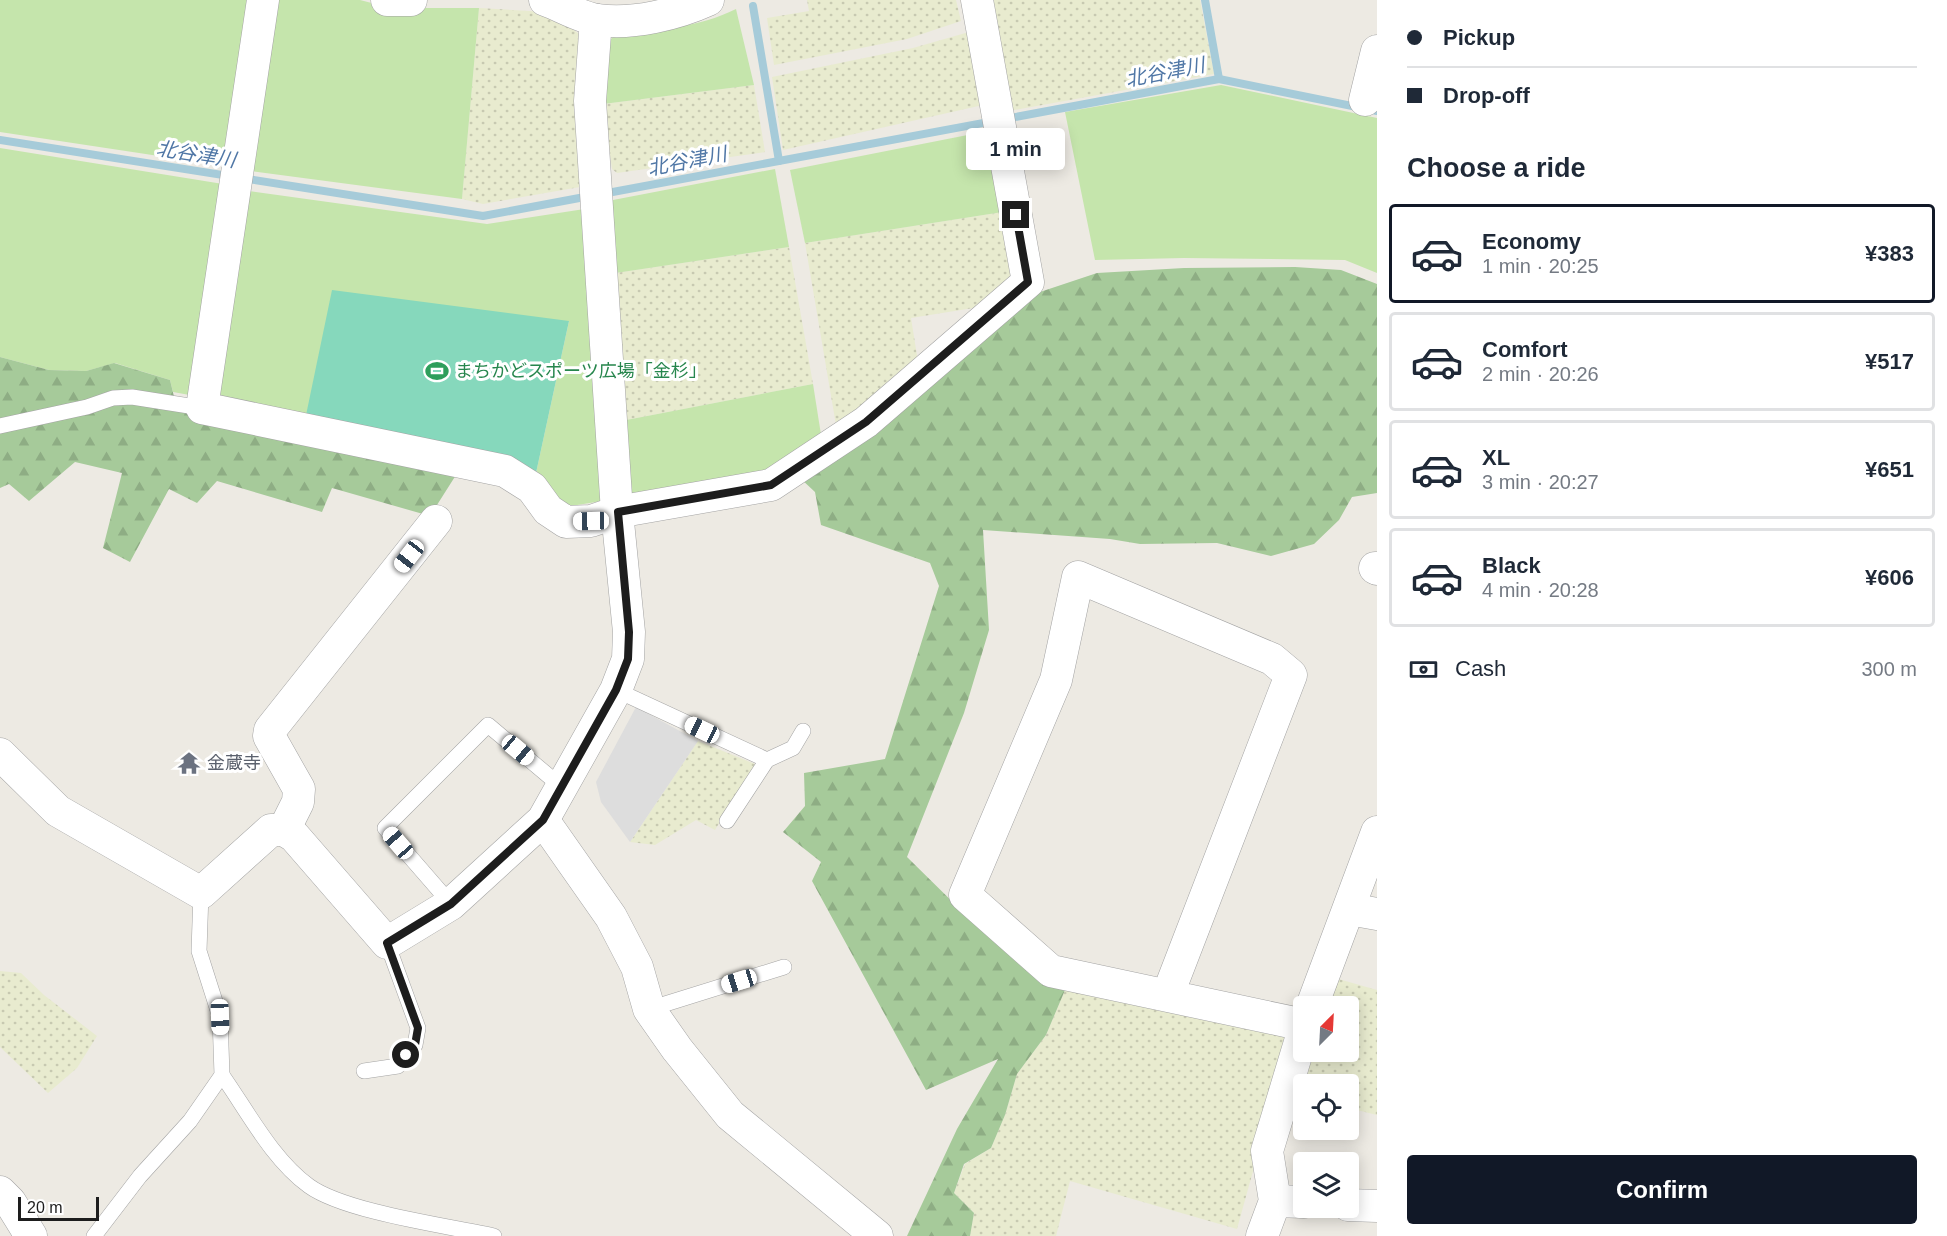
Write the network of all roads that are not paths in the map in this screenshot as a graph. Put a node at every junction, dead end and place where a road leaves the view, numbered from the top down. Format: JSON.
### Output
{"nodes":[{"id":1,"x":263,"y":0,"type":"edge"},
{"id":2,"x":387,"y":0,"type":"edge"},
{"id":3,"x":411,"y":0,"type":"edge"},
{"id":4,"x":545,"y":0,"type":"edge"},
{"id":5,"x":708,"y":0,"type":"edge"},
{"id":6,"x":977,"y":0,"type":"edge"},
{"id":7,"x":596,"y":20,"type":"junction"},
{"id":8,"x":1377,"y":51,"type":"edge"},
{"id":9,"x":1365,"y":100,"type":"dead end"},
{"id":10,"x":202,"y":408,"type":"junction"},
{"id":11,"x":0,"y":426,"type":"edge"},
{"id":12,"x":618,"y":512,"type":"junction"},
{"id":13,"x":436,"y":521,"type":"dead end"},
{"id":14,"x":616,"y":690,"type":"junction"},
{"id":15,"x":802,"y":731,"type":"dead end"},
{"id":16,"x":0,"y":754,"type":"edge"},
{"id":17,"x":767,"y":760,"type":"junction"},
{"id":18,"x":563,"y":788,"type":"junction"},
{"id":19,"x":543,"y":820,"type":"junction"},
{"id":20,"x":727,"y":821,"type":"dead end"},
{"id":21,"x":284,"y":830,"type":"junction"},
{"id":22,"x":1377,"y":832,"type":"edge"},
{"id":23,"x":201,"y":892,"type":"junction"},
{"id":24,"x":451,"y":904,"type":"junction"},
{"id":25,"x":1363,"y":911,"type":"edge"},
{"id":26,"x":387,"y":943,"type":"junction"},
{"id":27,"x":784,"y":968,"type":"dead end"},
{"id":28,"x":1167,"y":994,"type":"junction"},
{"id":29,"x":1317,"y":996,"type":"edge"},
{"id":30,"x":649,"y":1008,"type":"junction"},
{"id":31,"x":1293,"y":1024,"type":"edge"},
{"id":32,"x":1294,"y":1062,"type":"edge"},
{"id":33,"x":364,"y":1071,"type":"dead end"},
{"id":34,"x":222,"y":1075,"type":"junction"},
{"id":35,"x":0,"y":1192,"type":"edge"},
{"id":36,"x":1289,"y":1202,"type":"edge"},
{"id":37,"x":1359,"y":1205,"type":"edge"},
{"id":38,"x":1377,"y":1206,"type":"edge"},
{"id":39,"x":31,"y":1236,"type":"edge"},
{"id":40,"x":94,"y":1236,"type":"edge"},
{"id":41,"x":494,"y":1236,"type":"edge"},
{"id":42,"x":876,"y":1236,"type":"edge"},
{"id":43,"x":1262,"y":1236,"type":"edge"}],
"edges":[{"from":1,"to":10,"type":"street"},
{"from":2,"to":3,"type":"street"},
{"from":4,"to":7,"type":"street"},
{"from":5,"to":7,"type":"street"},
{"from":6,"to":12,"type":"street"},
{"from":7,"to":12,"type":"street"},
{"from":8,"to":9,"type":"street"},
{"from":10,"to":11,"type":"lane"},
{"from":10,"to":12,"type":"street"},
{"from":12,"to":14,"type":"street"},
{"from":13,"to":21,"type":"street"},
{"from":14,"to":17,"type":"lane"},
{"from":14,"to":18,"type":"street"},
{"from":15,"to":17,"type":"lane"},
{"from":16,"to":23,"type":"street"},
{"from":17,"to":20,"type":"lane"},
{"from":18,"to":19,"type":"street"},
{"from":18,"to":24,"type":"lane"},
{"from":19,"to":24,"type":"street"},
{"from":19,"to":30,"type":"street"},
{"from":21,"to":23,"type":"street"},
{"from":21,"to":26,"type":"street"},
{"from":22,"to":25,"type":"street"},
{"from":23,"to":34,"type":"lane"},
{"from":24,"to":26,"type":"street"},
{"from":25,"to":29,"type":"street"},
{"from":26,"to":33,"type":"lane"},
{"from":27,"to":30,"type":"lane"},
{"from":28,"to":28,"type":"street"},
{"from":28,"to":31,"type":"street"},
{"from":30,"to":42,"type":"street"},
{"from":32,"to":36,"type":"street"},
{"from":34,"to":40,"type":"lane"},
{"from":34,"to":41,"type":"lane"},
{"from":35,"to":39,"type":"street"},
{"from":36,"to":43,"type":"street"},
{"from":37,"to":38,"type":"street"}]}
